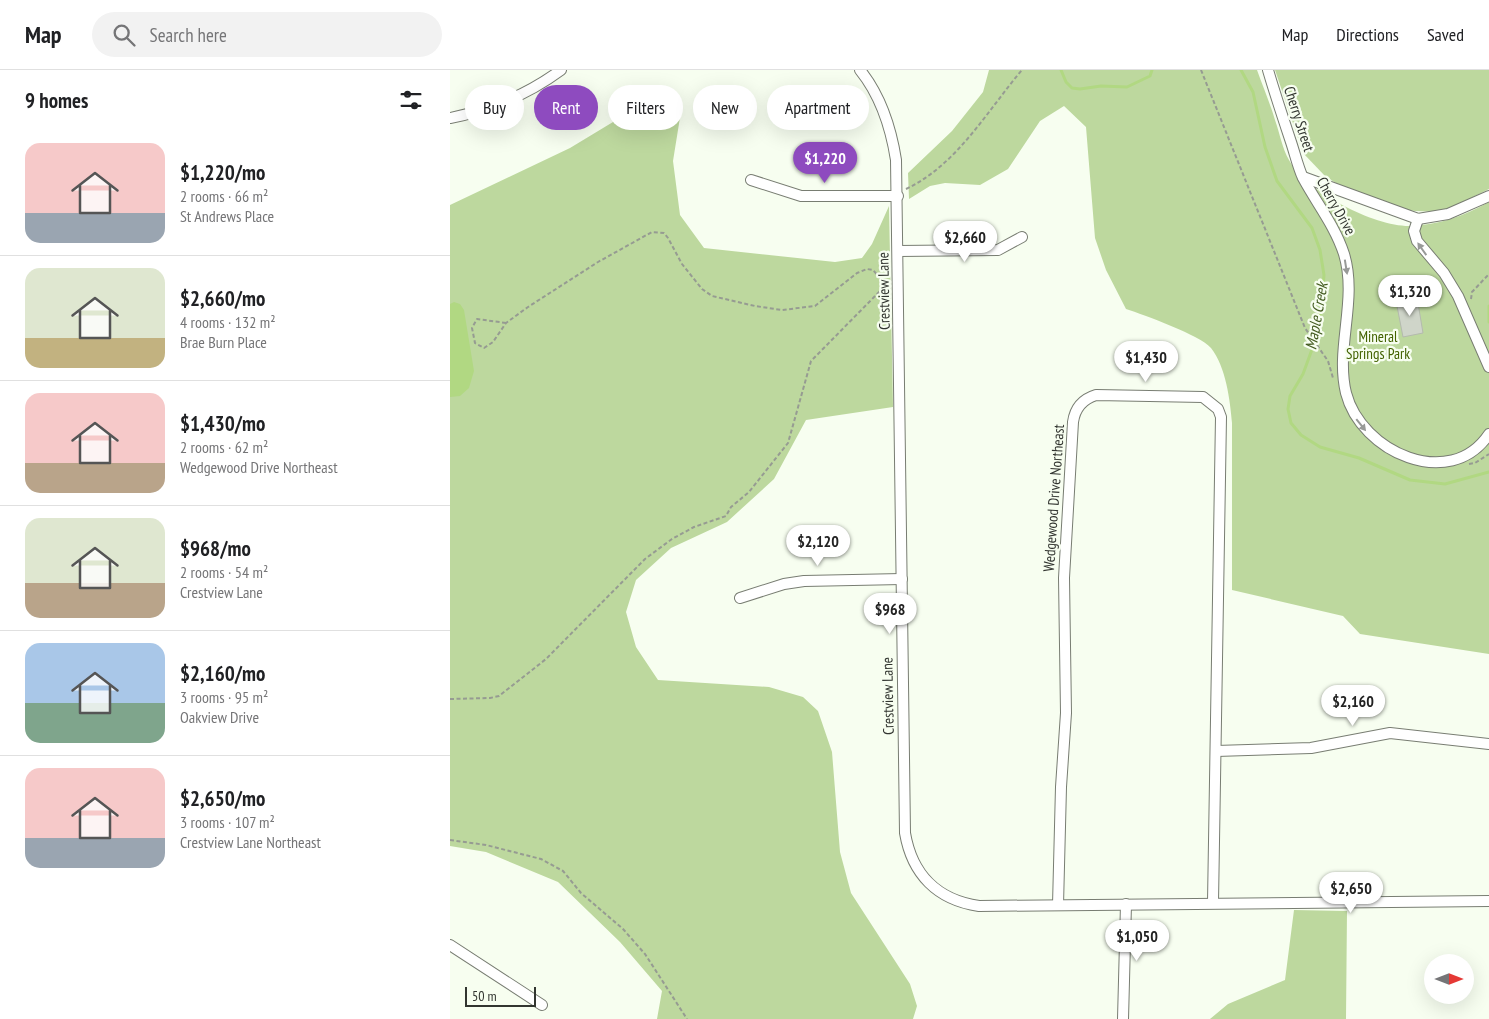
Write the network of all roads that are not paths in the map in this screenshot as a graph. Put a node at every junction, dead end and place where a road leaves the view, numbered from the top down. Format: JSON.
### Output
{"nodes":[{"id":1,"x":560,"y":70,"type":"edge"},
{"id":2,"x":860,"y":70,"type":"edge"},
{"id":3,"x":1268,"y":70,"type":"edge"},
{"id":4,"x":450,"y":118,"type":"edge"},
{"id":5,"x":1303,"y":177,"type":"junction"},
{"id":6,"x":751,"y":180,"type":"dead end"},
{"id":7,"x":902,"y":192,"type":"junction"},
{"id":8,"x":1489,"y":196,"type":"edge"},
{"id":9,"x":1418,"y":218,"type":"junction"},
{"id":10,"x":1022,"y":237,"type":"dead end"},
{"id":11,"x":898,"y":251,"type":"junction"},
{"id":12,"x":1489,"y":367,"type":"edge"},
{"id":13,"x":1489,"y":434,"type":"edge"},
{"id":14,"x":902,"y":579,"type":"junction"},
{"id":15,"x":740,"y":598,"type":"dead end"},
{"id":16,"x":1489,"y":744,"type":"edge"},
{"id":17,"x":1216,"y":751,"type":"junction"},
{"id":18,"x":1489,"y":901,"type":"edge"},
{"id":19,"x":1213,"y":902,"type":"junction"},
{"id":20,"x":1058,"y":904,"type":"junction"},
{"id":21,"x":1126,"y":904,"type":"junction"},
{"id":22,"x":450,"y":945,"type":"edge"},
{"id":23,"x":542,"y":1005,"type":"dead end"},
{"id":24,"x":1124,"y":1019,"type":"edge"}],
"edges":[{"from":1,"to":4,"type":"street"},
{"from":2,"to":7,"type":"street","name":"Crestview Lane"},
{"from":3,"to":5,"type":"street","name":"Cherry Street"},
{"from":5,"to":9,"type":"street"},
{"from":5,"to":13,"type":"street","name":"Cherry Drive","one_way":true},
{"from":6,"to":7,"type":"street"},
{"from":7,"to":11,"type":"street","name":"Crestview Lane"},
{"from":8,"to":9,"type":"street"},
{"from":12,"to":9,"type":"street","one_way":true},
{"from":10,"to":11,"type":"street"},
{"from":11,"to":14,"type":"street","name":"Crestview Lane"},
{"from":14,"to":15,"type":"street"},
{"from":14,"to":20,"type":"street","name":"Crestview Lane"},
{"from":16,"to":17,"type":"street"},
{"from":17,"to":19,"type":"street","name":"Wedgewood Drive Northeast"},
{"from":17,"to":20,"type":"street","name":"Wedgewood Drive Northeast"},
{"from":18,"to":19,"type":"street","name":"Crestview Lane"},
{"from":19,"to":21,"type":"street","name":"Crestview Lane"},
{"from":20,"to":21,"type":"street","name":"Crestview Lane"},
{"from":21,"to":24,"type":"street"},
{"from":22,"to":23,"type":"street"}]}
